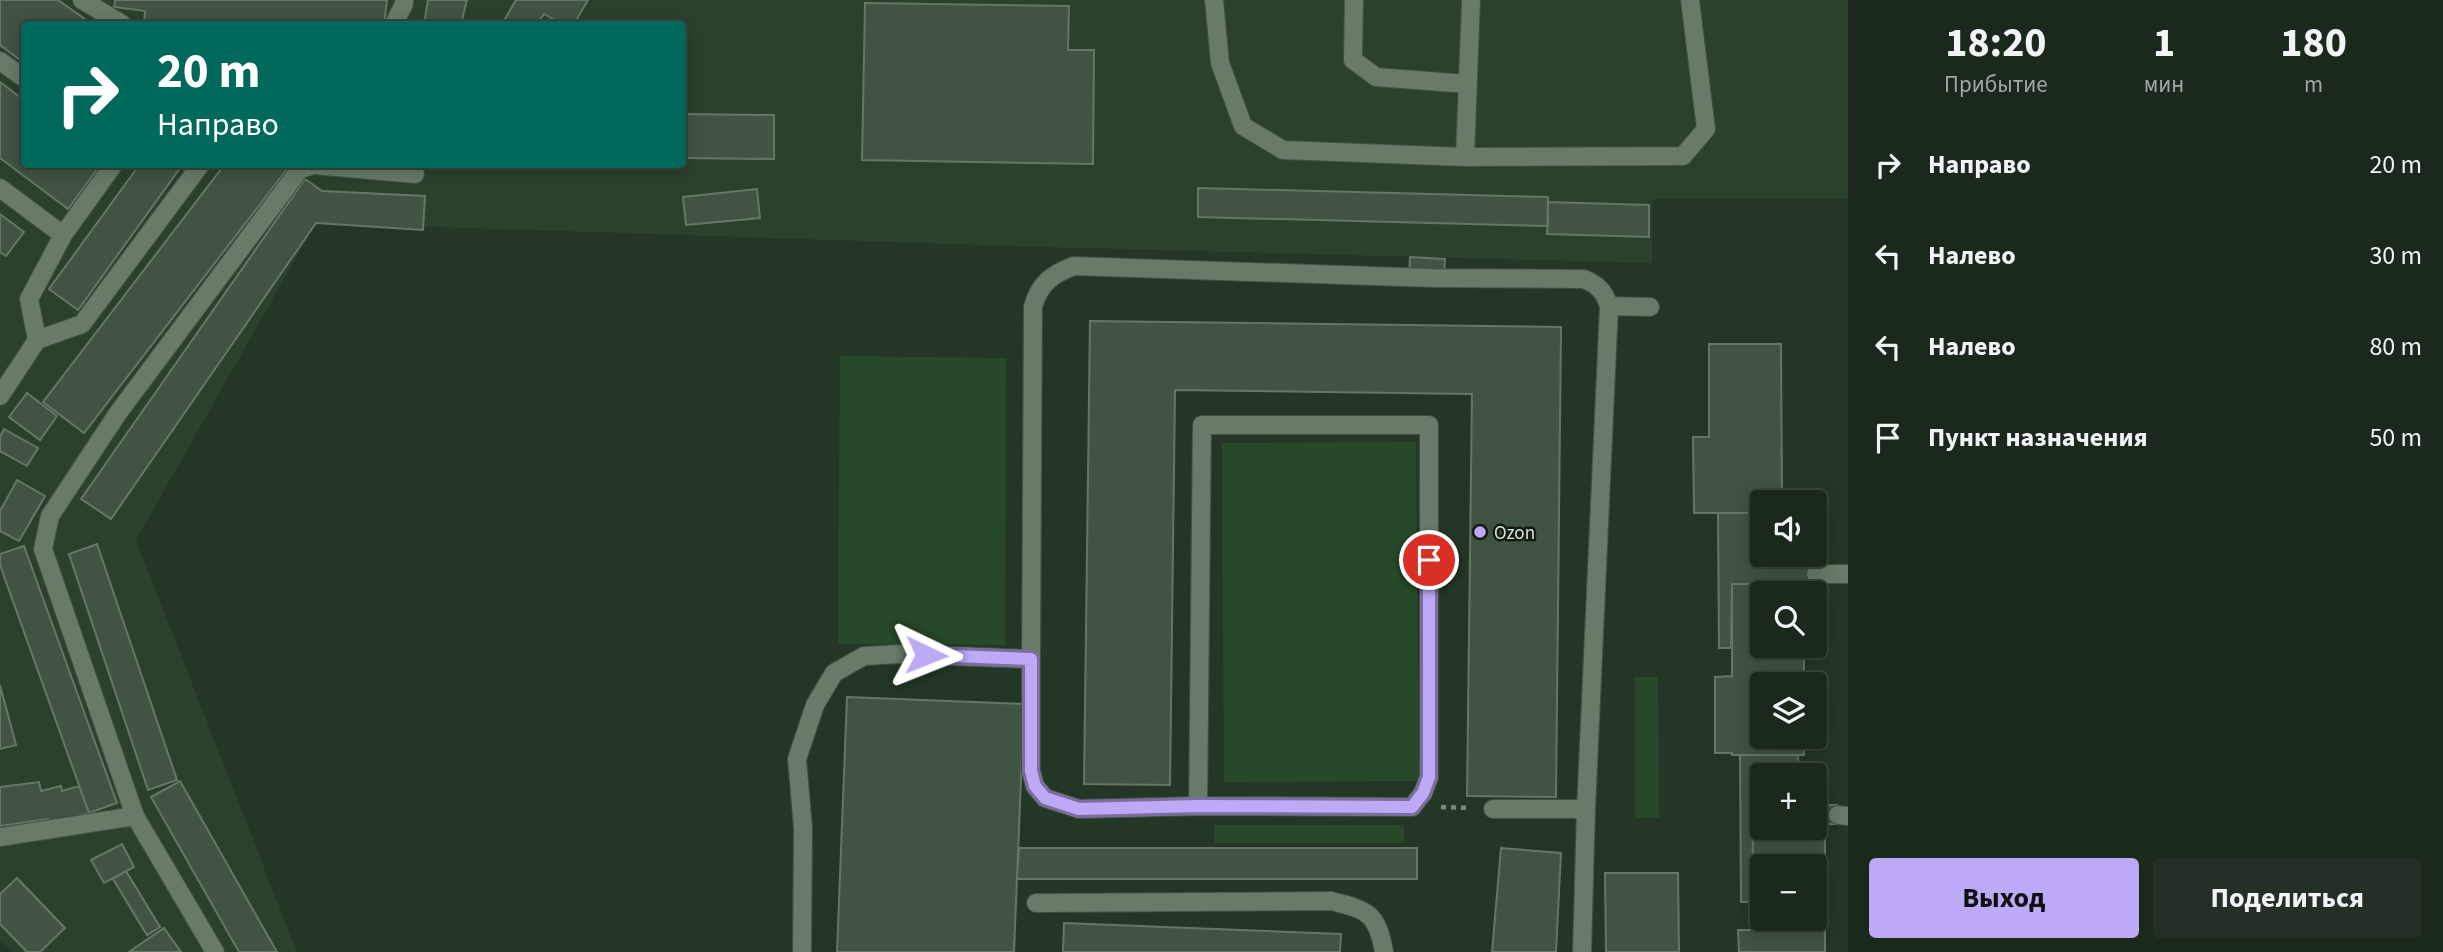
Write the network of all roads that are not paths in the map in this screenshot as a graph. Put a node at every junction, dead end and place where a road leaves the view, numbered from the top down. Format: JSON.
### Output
{"nodes":[{"id":1,"x":82,"y":0,"type":"edge"},
{"id":2,"x":404,"y":0,"type":"edge"},
{"id":3,"x":1214,"y":0,"type":"edge"},
{"id":4,"x":1354,"y":0,"type":"edge"},
{"id":5,"x":1471,"y":0,"type":"edge"},
{"id":6,"x":1690,"y":0,"type":"edge"},
{"id":7,"x":117,"y":21,"type":"edge"},
{"id":8,"x":395,"y":21,"type":"edge"},
{"id":9,"x":0,"y":61,"type":"edge"},
{"id":10,"x":21,"y":76,"type":"edge"},
{"id":11,"x":1468,"y":84,"type":"junction"},
{"id":12,"x":1465,"y":157,"type":"junction"},
{"id":13,"x":111,"y":168,"type":"edge"},
{"id":14,"x":198,"y":168,"type":"edge"},
{"id":15,"x":304,"y":168,"type":"edge"},
{"id":16,"x":348,"y":168,"type":"edge"},
{"id":17,"x":415,"y":174,"type":"dead end"},
{"id":18,"x":0,"y":188,"type":"edge"},
{"id":19,"x":63,"y":235,"type":"junction"},
{"id":20,"x":1609,"y":306,"type":"junction"},
{"id":21,"x":1650,"y":307,"type":"dead end"},
{"id":22,"x":37,"y":340,"type":"junction"},
{"id":23,"x":0,"y":396,"type":"edge"},
{"id":24,"x":1816,"y":574,"type":"dead end"},
{"id":25,"x":1848,"y":574,"type":"edge"},
{"id":26,"x":1031,"y":659,"type":"junction"},
{"id":27,"x":1198,"y":806,"type":"junction"},
{"id":28,"x":1493,"y":809,"type":"road end"},
{"id":29,"x":1587,"y":809,"type":"junction"},
{"id":30,"x":135,"y":816,"type":"junction"},
{"id":31,"x":0,"y":837,"type":"edge"},
{"id":32,"x":1036,"y":903,"type":"dead end"},
{"id":33,"x":215,"y":952,"type":"edge"},
{"id":34,"x":802,"y":952,"type":"edge"},
{"id":35,"x":1384,"y":952,"type":"edge"},
{"id":36,"x":1582,"y":952,"type":"edge"}],
"edges":[{"from":1,"to":7,"type":"lane"},
{"from":2,"to":8,"type":"lane"},
{"from":3,"to":12,"type":"lane"},
{"from":4,"to":11,"type":"lane"},
{"from":5,"to":11,"type":"lane"},
{"from":6,"to":12,"type":"lane"},
{"from":9,"to":10,"type":"lane"},
{"from":11,"to":12,"type":"lane"},
{"from":13,"to":19,"type":"lane"},
{"from":14,"to":22,"type":"lane"},
{"from":15,"to":30,"type":"lane"},
{"from":16,"to":17,"type":"lane"},
{"from":18,"to":19,"type":"lane"},
{"from":19,"to":22,"type":"lane"},
{"from":20,"to":21,"type":"lane"},
{"from":20,"to":26,"type":"lane"},
{"from":20,"to":29,"type":"lane"},
{"from":22,"to":23,"type":"lane"},
{"from":24,"to":25,"type":"lane"},
{"from":26,"to":27,"type":"lane"},
{"from":26,"to":34,"type":"lane"},
{"from":27,"to":27,"type":"lane"},
{"from":28,"to":29,"type":"lane"},
{"from":29,"to":36,"type":"lane"},
{"from":30,"to":31,"type":"lane"},
{"from":30,"to":33,"type":"lane"},
{"from":32,"to":35,"type":"lane"}]}
